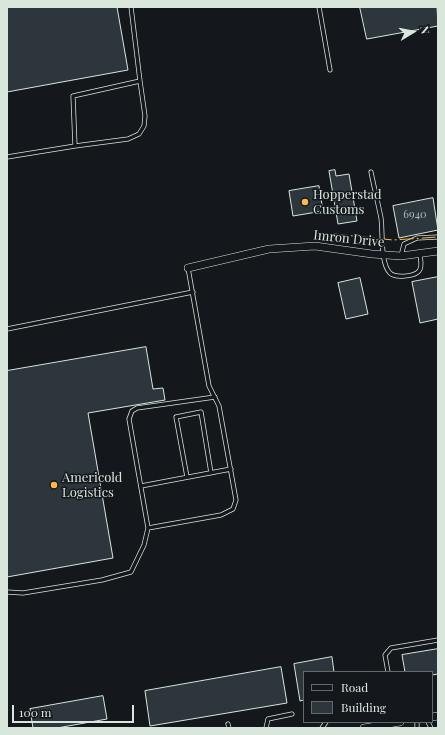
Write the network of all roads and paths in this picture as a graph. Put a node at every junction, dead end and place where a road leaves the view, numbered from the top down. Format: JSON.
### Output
{"nodes":[{"id":1,"x":131,"y":7,"type":"edge"},
{"id":2,"x":319,"y":7,"type":"edge"},
{"id":3,"x":330,"y":70,"type":"dead end"},
{"id":4,"x":140,"y":81,"type":"junction"},
{"id":5,"x":75,"y":146,"type":"junction"},
{"id":6,"x":7,"y":157,"type":"edge"},
{"id":7,"x":371,"y":172,"type":"dead end"},
{"id":8,"x":438,"y":237,"type":"edge"},
{"id":9,"x":438,"y":251,"type":"edge"},
{"id":10,"x":420,"y":253,"type":"junction"},
{"id":11,"x":384,"y":255,"type":"junction"},
{"id":12,"x":400,"y":256,"type":"junction"},
{"id":13,"x":188,"y":268,"type":"joint"},
{"id":14,"x":192,"y":292,"type":"junction"},
{"id":15,"x":7,"y":329,"type":"edge"},
{"id":16,"x":214,"y":397,"type":"junction"},
{"id":17,"x":231,"y":469,"type":"junction"},
{"id":18,"x":211,"y":473,"type":"junction"},
{"id":19,"x":187,"y":478,"type":"junction"},
{"id":20,"x":141,"y":486,"type":"junction"},
{"id":21,"x":148,"y":528,"type":"junction"},
{"id":22,"x":7,"y":592,"type":"edge"},
{"id":23,"x":438,"y":640,"type":"edge"},
{"id":24,"x":388,"y":671,"type":"edge"},
{"id":25,"x":292,"y":714,"type":"dead end"},
{"id":26,"x":385,"y":726,"type":"edge"},
{"id":27,"x":266,"y":728,"type":"edge"},
{"id":28,"x":364,"y":728,"type":"edge"}],
"edges":[{"from":1,"to":4,"type":"lane"},
{"from":2,"to":3,"type":"lane"},
{"from":4,"to":5,"type":"lane"},
{"from":4,"to":5,"type":"lane"},
{"from":5,"to":6,"type":"lane"},
{"from":7,"to":11,"type":"lane"},
{"from":8,"to":12,"type":"lane"},
{"from":9,"to":10,"type":"street","name":"Imron Drive"},
{"from":10,"to":11,"type":"lane"},
{"from":10,"to":12,"type":"street","name":"Imron Drive"},
{"from":11,"to":12,"type":"street","name":"Imron Drive"},
{"from":11,"to":13,"type":"street","name":"Imron Drive"},
{"from":13,"to":14,"type":"lane"},
{"from":14,"to":15,"type":"lane"},
{"from":14,"to":16,"type":"lane"},
{"from":16,"to":17,"type":"lane"},
{"from":16,"to":20,"type":"lane"},
{"from":17,"to":18,"type":"lane"},
{"from":17,"to":21,"type":"lane"},
{"from":18,"to":19,"type":"lane"},
{"from":18,"to":19,"type":"lane"},
{"from":19,"to":20,"type":"lane"},
{"from":20,"to":21,"type":"lane"},
{"from":21,"to":22,"type":"lane"},
{"from":23,"to":24,"type":"lane"},
{"from":25,"to":27,"type":"lane"},
{"from":26,"to":28,"type":"street"}]}
